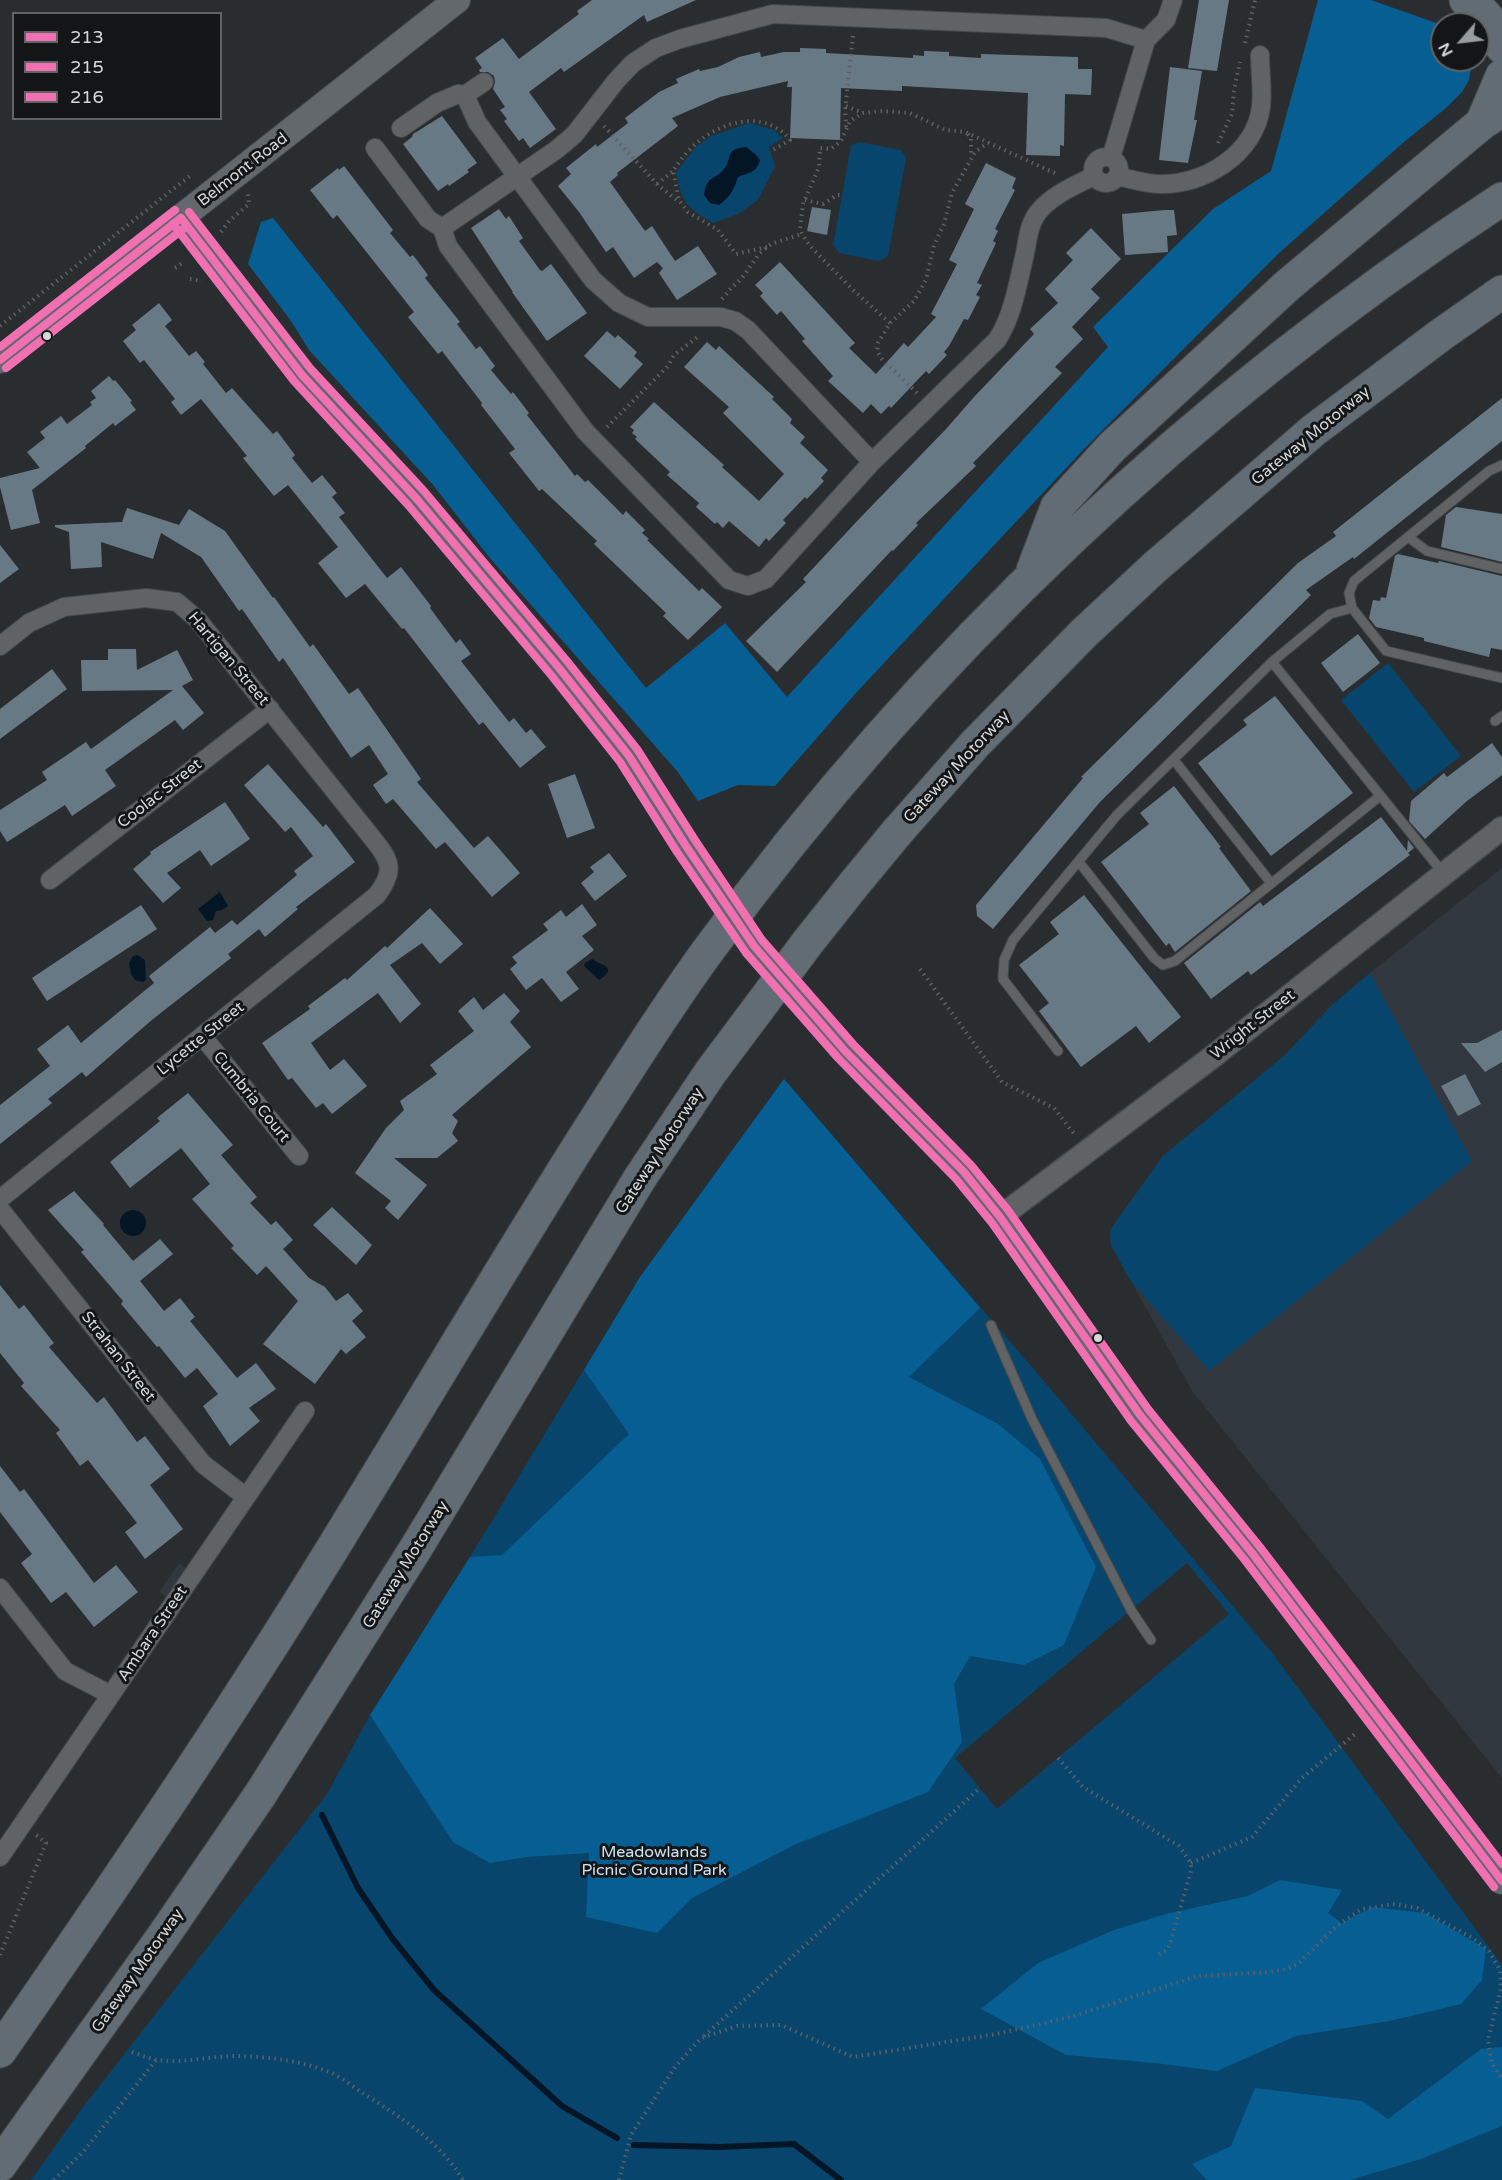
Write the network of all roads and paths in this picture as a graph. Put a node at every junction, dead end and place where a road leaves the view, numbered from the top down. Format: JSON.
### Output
{"nodes":[{"id":1,"x":457,"y":0,"type":"edge"},
{"id":2,"x":1173,"y":0,"type":"edge"},
{"id":3,"x":1255,"y":0,"type":"edge"},
{"id":4,"x":1466,"y":0,"type":"edge"},
{"id":5,"x":855,"y":18,"type":"junction"},
{"id":6,"x":1146,"y":40,"type":"junction"},
{"id":7,"x":1244,"y":46,"type":"dead end"},
{"id":8,"x":1502,"y":47,"type":"edge"},
{"id":9,"x":1241,"y":56,"type":"dead end"},
{"id":10,"x":1260,"y":56,"type":"dead end"},
{"id":11,"x":1502,"y":76,"type":"edge"},
{"id":12,"x":484,"y":82,"type":"dead end"},
{"id":13,"x":465,"y":95,"type":"junction"},
{"id":14,"x":846,"y":106,"type":"junction"},
{"id":15,"x":591,"y":112,"type":"junction"},
{"id":16,"x":863,"y":113,"type":"junction"},
{"id":17,"x":1492,"y":116,"type":"edge"},
{"id":18,"x":401,"y":128,"type":"dead end"},
{"id":19,"x":846,"y":129,"type":"junction"},
{"id":20,"x":968,"y":133,"type":"junction"},
{"id":21,"x":988,"y":143,"type":"junction"},
{"id":22,"x":375,"y":148,"type":"dead end"},
{"id":23,"x":771,"y":151,"type":"dead end"},
{"id":24,"x":1213,"y":151,"type":"dead end"},
{"id":25,"x":1111,"y":158,"type":"junction"},
{"id":26,"x":970,"y":160,"type":"junction"},
{"id":27,"x":673,"y":171,"type":"junction"},
{"id":28,"x":191,"y":175,"type":"dead end"},
{"id":29,"x":1094,"y":176,"type":"junction"},
{"id":30,"x":1118,"y":176,"type":"junction"},
{"id":31,"x":518,"y":177,"type":"junction"},
{"id":32,"x":657,"y":184,"type":"junction"},
{"id":33,"x":1072,"y":187,"type":"junction"},
{"id":34,"x":842,"y":195,"type":"dead end"},
{"id":35,"x":1502,"y":199,"type":"edge"},
{"id":36,"x":805,"y":200,"type":"junction"},
{"id":37,"x":249,"y":204,"type":"dead end"},
{"id":38,"x":681,"y":204,"type":"junction"},
{"id":39,"x":181,"y":218,"type":"junction"},
{"id":40,"x":442,"y":228,"type":"junction"},
{"id":41,"x":221,"y":232,"type":"dead end"},
{"id":42,"x":767,"y":247,"type":"dead end"},
{"id":43,"x":182,"y":263,"type":"dead end"},
{"id":44,"x":175,"y":268,"type":"dead end"},
{"id":45,"x":1502,"y":292,"type":"edge"},
{"id":46,"x":890,"y":323,"type":"junction"},
{"id":47,"x":0,"y":326,"type":"edge"},
{"id":48,"x":0,"y":360,"type":"edge"},
{"id":49,"x":930,"y":406,"type":"junction"},
{"id":50,"x":872,"y":462,"type":"junction"},
{"id":51,"x":1502,"y":465,"type":"edge"},
{"id":52,"x":1408,"y":537,"type":"junction"},
{"id":53,"x":1502,"y":569,"type":"edge"},
{"id":54,"x":1030,"y":580,"type":"junction"},
{"id":55,"x":1352,"y":608,"type":"junction"},
{"id":56,"x":0,"y":646,"type":"edge"},
{"id":57,"x":1272,"y":662,"type":"junction"},
{"id":58,"x":1502,"y":678,"type":"edge"},
{"id":59,"x":270,"y":709,"type":"junction"},
{"id":60,"x":1174,"y":760,"type":"junction"},
{"id":61,"x":1380,"y":796,"type":"junction"},
{"id":62,"x":1502,"y":828,"type":"edge"},
{"id":63,"x":1079,"y":862,"type":"junction"},
{"id":64,"x":390,"y":869,"type":"joint"},
{"id":65,"x":1444,"y":874,"type":"junction"},
{"id":66,"x":50,"y":880,"type":"dead end"},
{"id":67,"x":1271,"y":884,"type":"junction"},
{"id":68,"x":920,"y":969,"type":"dead end"},
{"id":69,"x":203,"y":1037,"type":"junction"},
{"id":70,"x":1058,"y":1051,"type":"dead end"},
{"id":71,"x":1087,"y":1150,"type":"junction"},
{"id":72,"x":299,"y":1156,"type":"dead end"},
{"id":73,"x":0,"y":1199,"type":"edge"},
{"id":74,"x":0,"y":1209,"type":"edge"},
{"id":75,"x":1000,"y":1217,"type":"junction"},
{"id":76,"x":992,"y":1325,"type":"dead end"},
{"id":77,"x":305,"y":1411,"type":"dead end"},
{"id":78,"x":246,"y":1497,"type":"junction"},
{"id":79,"x":0,"y":1588,"type":"edge"},
{"id":80,"x":1151,"y":1640,"type":"dead end"},
{"id":81,"x":111,"y":1695,"type":"junction"},
{"id":82,"x":1355,"y":1734,"type":"dead end"},
{"id":83,"x":1058,"y":1758,"type":"dead end"},
{"id":84,"x":980,"y":1788,"type":"dead end"},
{"id":85,"x":23,"y":1824,"type":"junction"},
{"id":86,"x":0,"y":1857,"type":"edge"},
{"id":87,"x":1191,"y":1863,"type":"junction"},
{"id":88,"x":1502,"y":1881,"type":"edge"},
{"id":89,"x":0,"y":1954,"type":"edge"},
{"id":90,"x":1156,"y":1956,"type":"dead end"},
{"id":91,"x":701,"y":2038,"type":"junction"},
{"id":92,"x":0,"y":2051,"type":"edge"},
{"id":93,"x":132,"y":2052,"type":"dead end"},
{"id":94,"x":156,"y":2060,"type":"junction"},
{"id":95,"x":1502,"y":2078,"type":"edge"},
{"id":96,"x":0,"y":2165,"type":"edge"},
{"id":97,"x":54,"y":2180,"type":"edge"},
{"id":98,"x":463,"y":2180,"type":"edge"},
{"id":99,"x":619,"y":2180,"type":"edge"}],
"edges":[{"from":1,"to":39,"type":"main road","name":"Belmont Road"},
{"from":2,"to":6,"type":"street"},
{"from":3,"to":7,"type":"path"},
{"from":4,"to":8,"type":"highway"},
{"from":5,"to":6,"type":"street"},
{"from":5,"to":14,"type":"path"},
{"from":5,"to":15,"type":"street"},
{"from":6,"to":25,"type":"street"},
{"from":9,"to":24,"type":"path"},
{"from":10,"to":30,"type":"street"},
{"from":11,"to":17,"type":"highway"},
{"from":12,"to":13,"type":"street"},
{"from":13,"to":18,"type":"street"},
{"from":13,"to":31,"type":"street"},
{"from":14,"to":16,"type":"path"},
{"from":14,"to":19,"type":"path"},
{"from":15,"to":31,"type":"street"},
{"from":15,"to":32,"type":"path"},
{"from":16,"to":19,"type":"path"},
{"from":16,"to":20,"type":"path"},
{"from":17,"to":54,"type":"highway"},
{"from":19,"to":36,"type":"path"},
{"from":20,"to":21,"type":"path"},
{"from":20,"to":26,"type":"path"},
{"from":21,"to":26,"type":"path"},
{"from":21,"to":33,"type":"path"},
{"from":22,"to":40,"type":"street"},
{"from":23,"to":27,"type":"path"},
{"from":25,"to":29,"type":"street"},
{"from":25,"to":30,"type":"street"},
{"from":26,"to":46,"type":"path"},
{"from":27,"to":32,"type":"path"},
{"from":27,"to":38,"type":"path"},
{"from":28,"to":47,"type":"path"},
{"from":29,"to":30,"type":"street"},
{"from":29,"to":33,"type":"street"},
{"from":31,"to":40,"type":"street"},
{"from":31,"to":50,"type":"street"},
{"from":32,"to":38,"type":"path"},
{"from":33,"to":49,"type":"street"},
{"from":34,"to":36,"type":"path"},
{"from":35,"to":54,"type":"highway"},
{"from":36,"to":46,"type":"path"},
{"from":37,"to":41,"type":"path"},
{"from":38,"to":42,"type":"path"},
{"from":39,"to":48,"type":"main road","name":"Belmont Road"},
{"from":39,"to":75,"type":"main road","bridge":true},
{"from":40,"to":50,"type":"street"},
{"from":43,"to":44,"type":"path"},
{"from":45,"to":96,"type":"highway","name":"Gateway Motorway"},
{"from":46,"to":49,"type":"path"},
{"from":49,"to":50,"type":"street"},
{"from":51,"to":52,"type":"lane"},
{"from":52,"to":53,"type":"lane"},
{"from":52,"to":55,"type":"lane"},
{"from":54,"to":92,"type":"highway"},
{"from":55,"to":57,"type":"lane"},
{"from":55,"to":58,"type":"lane"},
{"from":56,"to":59,"type":"street","name":"Hartigan Street"},
{"from":57,"to":60,"type":"lane"},
{"from":57,"to":61,"type":"lane"},
{"from":59,"to":64,"type":"street","name":"Hartigan Street"},
{"from":59,"to":66,"type":"street","name":"Coolac Street"},
{"from":60,"to":63,"type":"lane"},
{"from":60,"to":67,"type":"lane"},
{"from":61,"to":65,"type":"lane"},
{"from":61,"to":67,"type":"lane"},
{"from":62,"to":65,"type":"street","name":"Wright Street"},
{"from":63,"to":67,"type":"lane"},
{"from":63,"to":70,"type":"lane"},
{"from":64,"to":69,"type":"street","name":"Lycette Street"},
{"from":65,"to":71,"type":"street","name":"Wright Street"},
{"from":68,"to":71,"type":"path"},
{"from":69,"to":72,"type":"street","name":"Cumbria Court"},
{"from":69,"to":73,"type":"street","name":"Lycette Street"},
{"from":71,"to":75,"type":"street","name":"Wright Street"},
{"from":74,"to":78,"type":"street","name":"Strahan Street"},
{"from":75,"to":88,"type":"main road"},
{"from":76,"to":80,"type":"lane"},
{"from":77,"to":78,"type":"street","name":"Ambara Street"},
{"from":78,"to":81,"type":"street","name":"Ambara Street"},
{"from":79,"to":81,"type":"street"},
{"from":81,"to":85,"type":"street","name":"Ambara Street"},
{"from":82,"to":87,"type":"path"},
{"from":83,"to":87,"type":"path"},
{"from":84,"to":91,"type":"path"},
{"from":85,"to":86,"type":"street","name":"Ambara Street"},
{"from":85,"to":89,"type":"path"},
{"from":87,"to":90,"type":"path"},
{"from":91,"to":95,"type":"path"},
{"from":91,"to":99,"type":"path"},
{"from":93,"to":94,"type":"path"},
{"from":94,"to":97,"type":"path"},
{"from":94,"to":98,"type":"path"}]}
